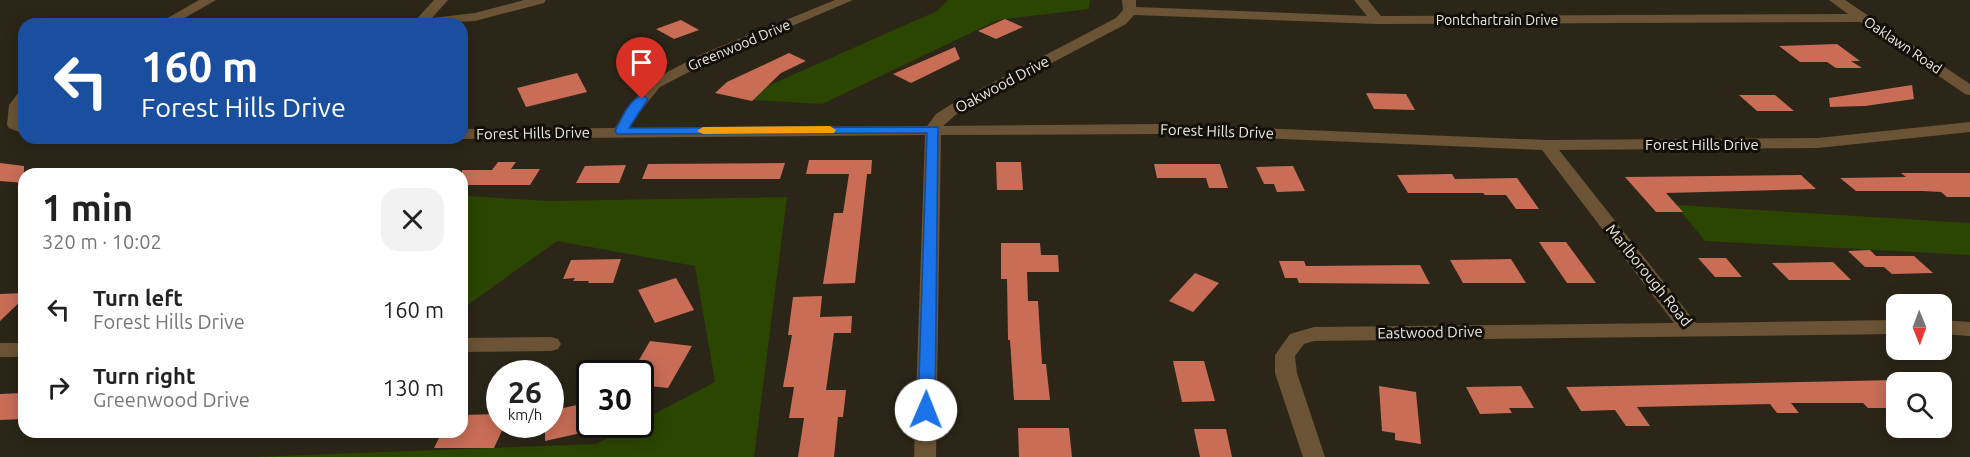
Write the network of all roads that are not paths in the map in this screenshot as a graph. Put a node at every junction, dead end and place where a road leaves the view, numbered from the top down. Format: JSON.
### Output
{"nodes":[{"id":1,"x":209,"y":0,"type":"edge"},
{"id":2,"x":441,"y":0,"type":"edge"},
{"id":3,"x":539,"y":0,"type":"edge"},
{"id":4,"x":846,"y":0,"type":"edge"},
{"id":5,"x":1361,"y":0,"type":"edge"},
{"id":6,"x":1836,"y":0,"type":"edge"},
{"id":7,"x":1129,"y":5,"type":"edge"},
{"id":8,"x":175,"y":18,"type":"edge"},
{"id":9,"x":425,"y":18,"type":"edge"},
{"id":10,"x":1863,"y":18,"type":"junction"},
{"id":11,"x":468,"y":19,"type":"edge"},
{"id":12,"x":1377,"y":20,"type":"junction"},
{"id":13,"x":1970,"y":91,"type":"edge"},
{"id":14,"x":1970,"y":127,"type":"edge"},
{"id":15,"x":933,"y":129,"type":"junction"},
{"id":16,"x":621,"y":131,"type":"junction"},
{"id":17,"x":468,"y":134,"type":"edge"},
{"id":18,"x":1547,"y":145,"type":"junction"},
{"id":19,"x":1886,"y":327,"type":"edge"},
{"id":20,"x":1952,"y":328,"type":"edge"},
{"id":21,"x":1690,"y":329,"type":"junction"},
{"id":22,"x":1970,"y":329,"type":"edge"},
{"id":23,"x":551,"y":344,"type":"dead end"},
{"id":24,"x":468,"y":345,"type":"edge"},
{"id":25,"x":0,"y":350,"type":"edge"},
{"id":26,"x":18,"y":350,"type":"edge"},
{"id":27,"x":925,"y":457,"type":"edge"},
{"id":28,"x":1314,"y":457,"type":"edge"}],
"edges":[{"from":1,"to":8,"type":"street"},
{"from":2,"to":9,"type":"street"},
{"from":3,"to":11,"type":"street"},
{"from":4,"to":16,"type":"street","name":"Greenwood Drive"},
{"from":5,"to":12,"type":"street"},
{"from":6,"to":10,"type":"street","name":"Oaklawn Road"},
{"from":7,"to":12,"type":"street","name":"Pontchartrain Drive"},
{"from":7,"to":15,"type":"street","name":"Oakwood Drive"},
{"from":10,"to":12,"type":"street","name":"Pontchartrain Drive"},
{"from":10,"to":13,"type":"street","name":"Oaklawn Road"},
{"from":14,"to":18,"type":"street","name":"Forest Hills Drive"},
{"from":15,"to":16,"type":"street","name":"Forest Hills Drive"},
{"from":15,"to":18,"type":"street","name":"Forest Hills Drive"},
{"from":15,"to":27,"type":"street"},
{"from":16,"to":17,"type":"street","name":"Forest Hills Drive"},
{"from":18,"to":21,"type":"street","name":"Marlborough Road"},
{"from":19,"to":21,"type":"street","name":"Marlborough Road"},
{"from":20,"to":22,"type":"street"},
{"from":21,"to":28,"type":"street","name":"Eastwood Drive"},
{"from":23,"to":24,"type":"street"},
{"from":25,"to":26,"type":"street"}]}
